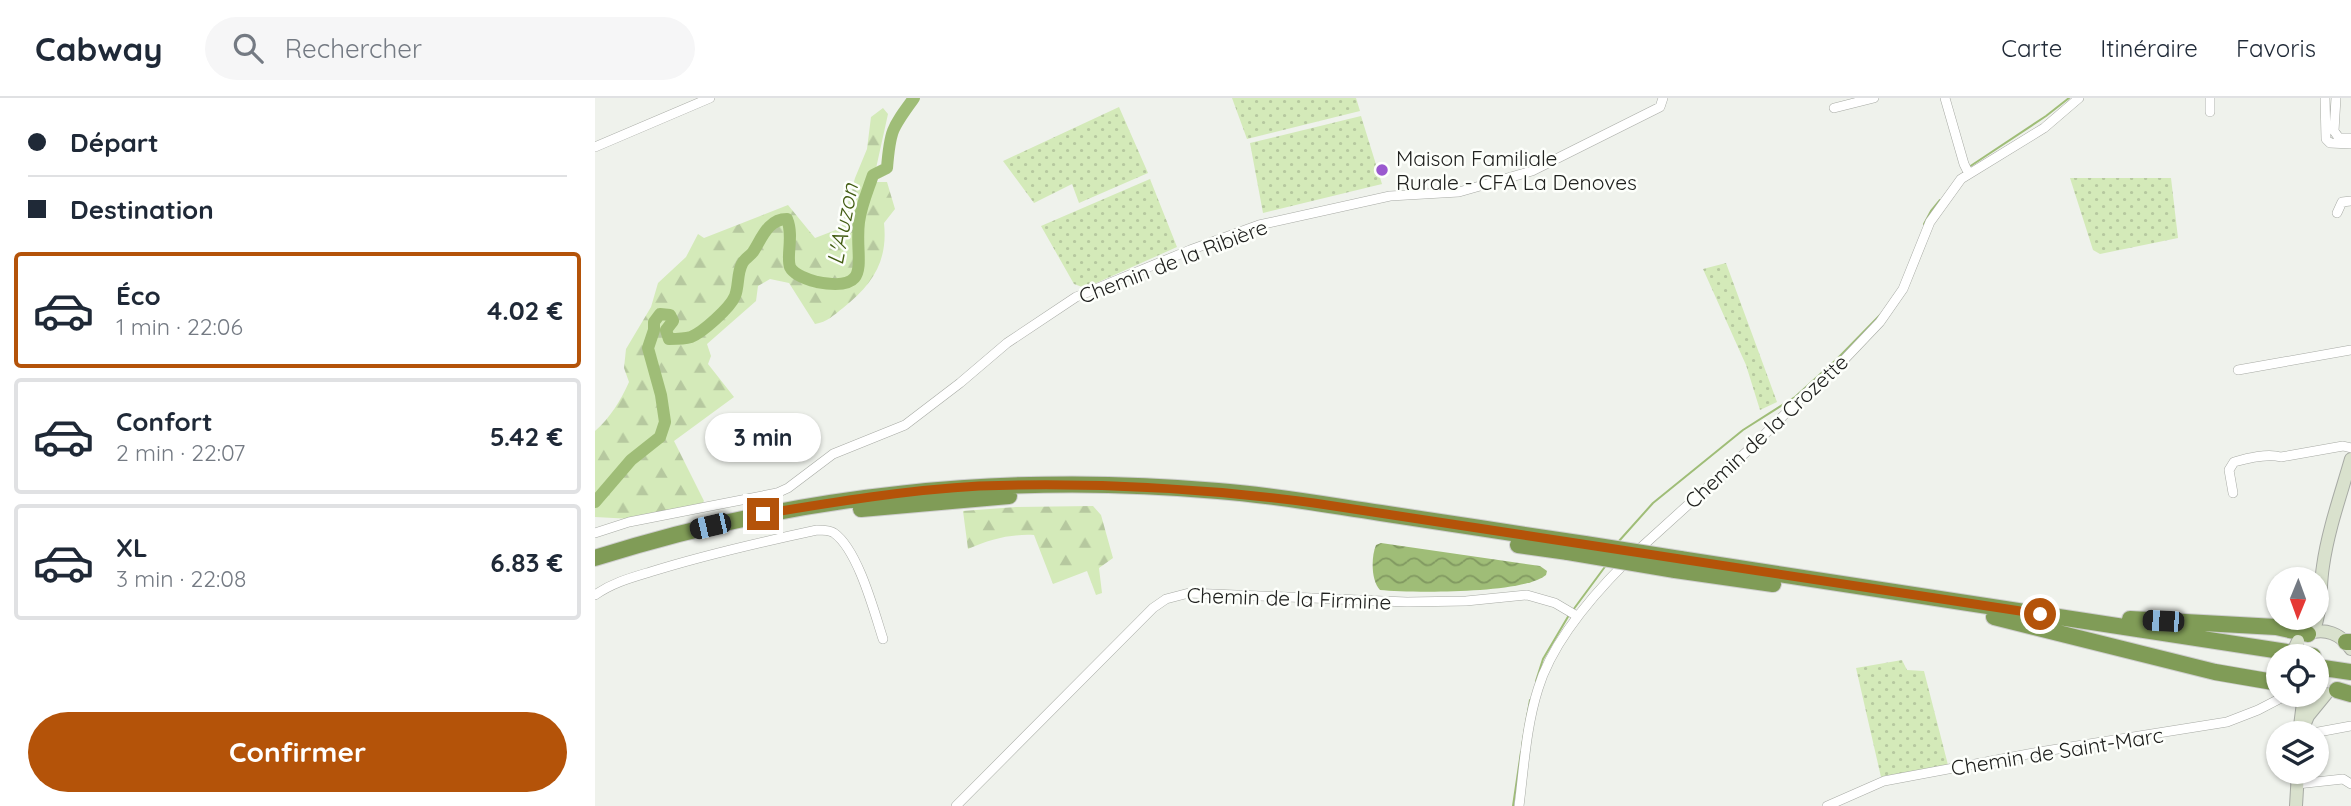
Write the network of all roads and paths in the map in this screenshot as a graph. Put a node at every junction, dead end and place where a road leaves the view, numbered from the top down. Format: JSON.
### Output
{"nodes":[{"id":1,"x":710,"y":98,"type":"edge"},
{"id":2,"x":1664,"y":98,"type":"edge"},
{"id":3,"x":1874,"y":98,"type":"edge"},
{"id":4,"x":1945,"y":98,"type":"edge"},
{"id":5,"x":2079,"y":98,"type":"edge"},
{"id":6,"x":2210,"y":98,"type":"edge"},
{"id":7,"x":2325,"y":98,"type":"edge"},
{"id":8,"x":2336,"y":98,"type":"edge"},
{"id":9,"x":1834,"y":108,"type":"dead end"},
{"id":10,"x":2210,"y":112,"type":"dead end"},
{"id":11,"x":2351,"y":138,"type":"edge"},
{"id":12,"x":2351,"y":144,"type":"edge"},
{"id":13,"x":595,"y":147,"type":"edge"},
{"id":14,"x":1969,"y":174,"type":"junction"},
{"id":15,"x":2351,"y":201,"type":"edge"},
{"id":16,"x":2337,"y":213,"type":"dead end"},
{"id":17,"x":2351,"y":350,"type":"edge"},
{"id":18,"x":2238,"y":370,"type":"dead end"},
{"id":19,"x":2351,"y":449,"type":"edge"},
{"id":20,"x":2351,"y":459,"type":"edge"},
{"id":21,"x":2233,"y":493,"type":"dead end"},
{"id":22,"x":595,"y":533,"type":"edge"},
{"id":23,"x":595,"y":558,"type":"edge"},
{"id":24,"x":1678,"y":564,"type":"junction"},
{"id":25,"x":2323,"y":567,"type":"edge"},
{"id":26,"x":595,"y":568,"type":"edge"},
{"id":27,"x":595,"y":595,"type":"edge"},
{"id":28,"x":1993,"y":612,"type":"junction"},
{"id":29,"x":1577,"y":616,"type":"junction"},
{"id":30,"x":2329,"y":618,"type":"edge"},
{"id":31,"x":2310,"y":630,"type":"edge"},
{"id":32,"x":2307,"y":635,"type":"junction"},
{"id":33,"x":883,"y":639,"type":"dead end"},
{"id":34,"x":2347,"y":643,"type":"edge"},
{"id":35,"x":2300,"y":644,"type":"edge"},
{"id":36,"x":2266,"y":650,"type":"edge"},
{"id":37,"x":2266,"y":659,"type":"edge"},
{"id":38,"x":2329,"y":659,"type":"edge"},
{"id":39,"x":2351,"y":662,"type":"edge"},
{"id":40,"x":2266,"y":681,"type":"edge"},
{"id":41,"x":2340,"y":686,"type":"edge"},
{"id":42,"x":2266,"y":706,"type":"edge"},
{"id":43,"x":2306,"y":721,"type":"edge"},
{"id":44,"x":2351,"y":726,"type":"edge"},
{"id":45,"x":2329,"y":730,"type":"edge"},
{"id":46,"x":2329,"y":779,"type":"edge"},
{"id":47,"x":2297,"y":784,"type":"edge"},
{"id":48,"x":2351,"y":784,"type":"edge"},
{"id":49,"x":955,"y":806,"type":"edge"},
{"id":50,"x":1519,"y":806,"type":"edge"},
{"id":51,"x":1827,"y":806,"type":"edge"},
{"id":52,"x":2296,"y":806,"type":"edge"}],
"edges":[{"from":1,"to":13,"type":"street"},
{"from":2,"to":22,"type":"street","name":"Chemin de la Ribière"},
{"from":3,"to":9,"type":"street"},
{"from":4,"to":14,"type":"street"},
{"from":5,"to":14,"type":"street","name":"Chemin de la Crozette"},
{"from":6,"to":10,"type":"street"},
{"from":7,"to":12,"type":"street"},
{"from":8,"to":11,"type":"street"},
{"from":14,"to":29,"type":"street","name":"Chemin de la Crozette"},
{"from":15,"to":16,"type":"street"},
{"from":17,"to":18,"type":"street"},
{"from":19,"to":21,"type":"street"},
{"from":20,"to":25,"type":"street"},
{"from":23,"to":24,"type":"highway","bridge":true},
{"from":24,"to":26,"type":"highway","bridge":true},
{"from":24,"to":28,"type":"highway"},
{"from":27,"to":33,"type":"street"},
{"from":28,"to":32,"type":"highway"},
{"from":28,"to":36,"type":"highway"},
{"from":28,"to":37,"type":"highway"},
{"from":28,"to":40,"type":"highway"},
{"from":29,"to":49,"type":"street","name":"Chemin de la Firmine"},
{"from":29,"to":50,"type":"street","name":"Chemin de la Crozette"},
{"from":30,"to":34,"type":"street"},
{"from":31,"to":32,"type":"street"},
{"from":32,"to":34,"type":"street"},
{"from":32,"to":35,"type":"street","bridge":true},
{"from":38,"to":39,"type":"highway"},
{"from":41,"to":43,"type":"street"},
{"from":42,"to":51,"type":"street","name":"Chemin de Saint-Marc"},
{"from":44,"to":45,"type":"street"},
{"from":46,"to":48,"type":"street"},
{"from":47,"to":52,"type":"street"}]}
